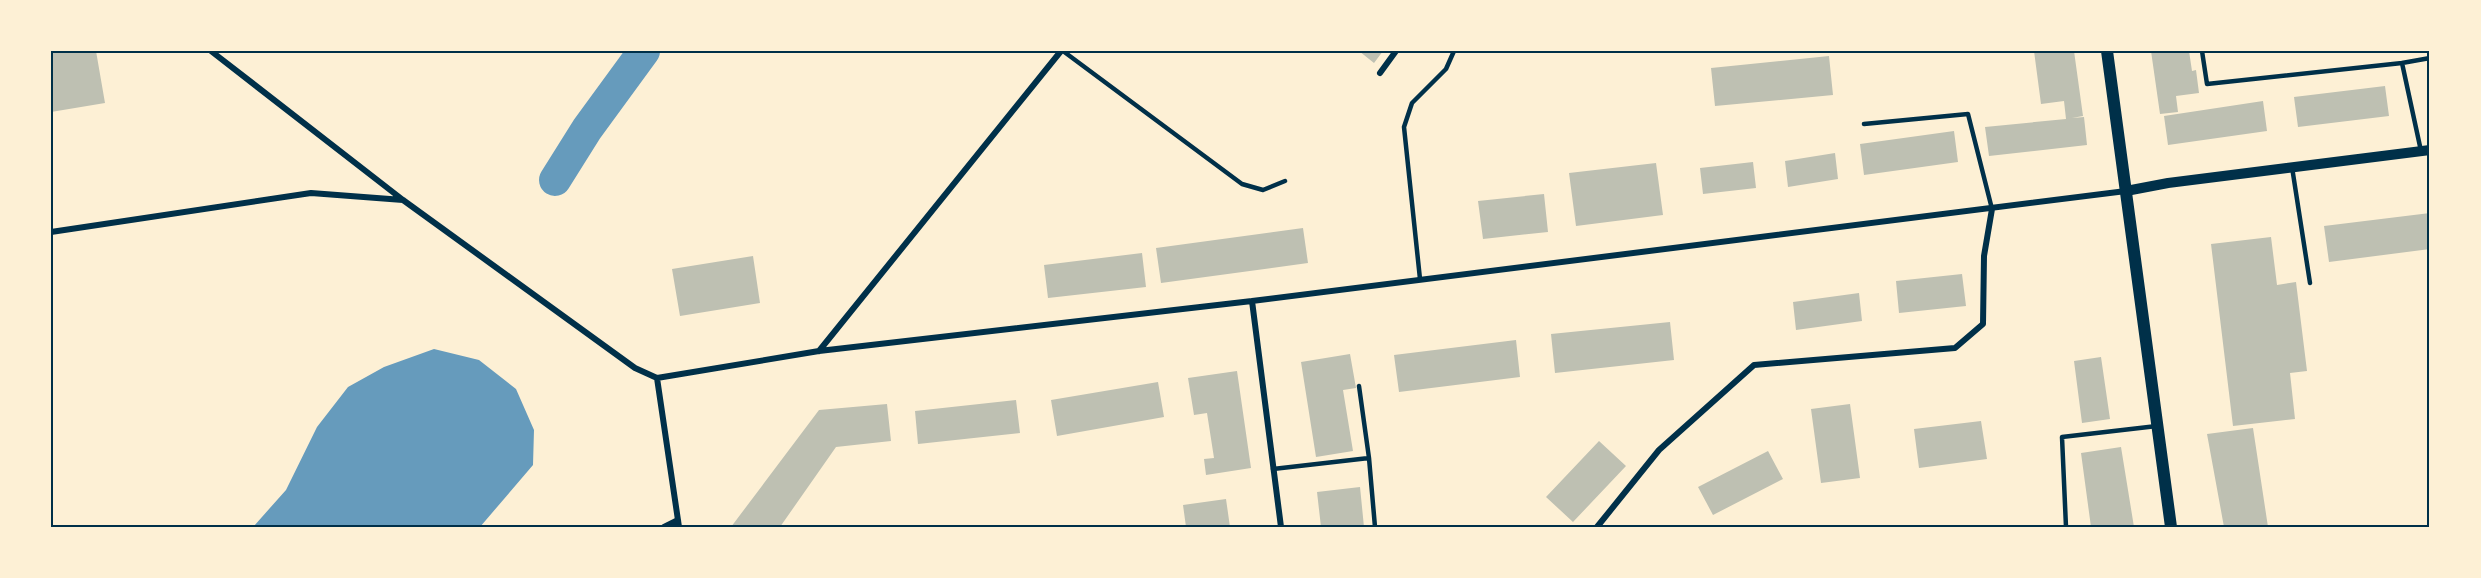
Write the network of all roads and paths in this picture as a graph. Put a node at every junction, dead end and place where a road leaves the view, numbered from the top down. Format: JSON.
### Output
{"nodes":[{"id":1,"x":211,"y":51,"type":"edge"},
{"id":2,"x":1062,"y":51,"type":"edge"},
{"id":3,"x":1396,"y":51,"type":"edge"},
{"id":4,"x":1454,"y":51,"type":"edge"},
{"id":5,"x":2107,"y":51,"type":"edge"},
{"id":6,"x":2202,"y":51,"type":"edge"},
{"id":7,"x":2430,"y":58,"type":"edge"},
{"id":8,"x":2402,"y":63,"type":"junction"},
{"id":9,"x":1380,"y":73,"type":"dead end"},
{"id":10,"x":1864,"y":124,"type":"dead end"},
{"id":11,"x":2426,"y":151,"type":"edge"},
{"id":12,"x":2292,"y":167,"type":"junction"},
{"id":13,"x":1286,"y":181,"type":"dead end"},
{"id":14,"x":2126,"y":191,"type":"junction"},
{"id":15,"x":403,"y":200,"type":"junction"},
{"id":16,"x":1992,"y":209,"type":"junction"},
{"id":17,"x":51,"y":232,"type":"edge"},
{"id":18,"x":1420,"y":279,"type":"junction"},
{"id":19,"x":2310,"y":282,"type":"dead end"},
{"id":20,"x":1252,"y":301,"type":"junction"},
{"id":21,"x":819,"y":351,"type":"junction"},
{"id":22,"x":657,"y":378,"type":"junction"},
{"id":23,"x":1359,"y":386,"type":"dead end"},
{"id":24,"x":2157,"y":426,"type":"junction"},
{"id":25,"x":1369,"y":458,"type":"junction"},
{"id":26,"x":1273,"y":469,"type":"junction"},
{"id":27,"x":678,"y":523,"type":"edge"},
{"id":28,"x":664,"y":527,"type":"edge"},
{"id":29,"x":1281,"y":527,"type":"edge"},
{"id":30,"x":1375,"y":527,"type":"edge"},
{"id":31,"x":1597,"y":527,"type":"edge"},
{"id":32,"x":2066,"y":527,"type":"edge"},
{"id":33,"x":2171,"y":527,"type":"edge"}],
"edges":[{"from":1,"to":15,"type":"street"},
{"from":2,"to":13,"type":"lane"},
{"from":2,"to":21,"type":"street"},
{"from":3,"to":9,"type":"street"},
{"from":4,"to":18,"type":"lane"},
{"from":5,"to":14,"type":"main road"},
{"from":6,"to":8,"type":"lane"},
{"from":7,"to":8,"type":"lane"},
{"from":8,"to":11,"type":"lane"},
{"from":10,"to":16,"type":"lane"},
{"from":11,"to":12,"type":"street"},
{"from":12,"to":14,"type":"street"},
{"from":12,"to":19,"type":"lane"},
{"from":14,"to":16,"type":"street"},
{"from":14,"to":24,"type":"main road"},
{"from":15,"to":17,"type":"street"},
{"from":15,"to":22,"type":"street"},
{"from":16,"to":18,"type":"street"},
{"from":16,"to":31,"type":"street"},
{"from":18,"to":20,"type":"street"},
{"from":20,"to":21,"type":"street"},
{"from":20,"to":26,"type":"street"},
{"from":21,"to":22,"type":"street"},
{"from":22,"to":27,"type":"street"},
{"from":23,"to":25,"type":"lane"},
{"from":24,"to":32,"type":"lane"},
{"from":24,"to":33,"type":"main road"},
{"from":25,"to":26,"type":"lane"},
{"from":25,"to":30,"type":"lane"},
{"from":26,"to":29,"type":"street"},
{"from":27,"to":28,"type":"street"}]}
